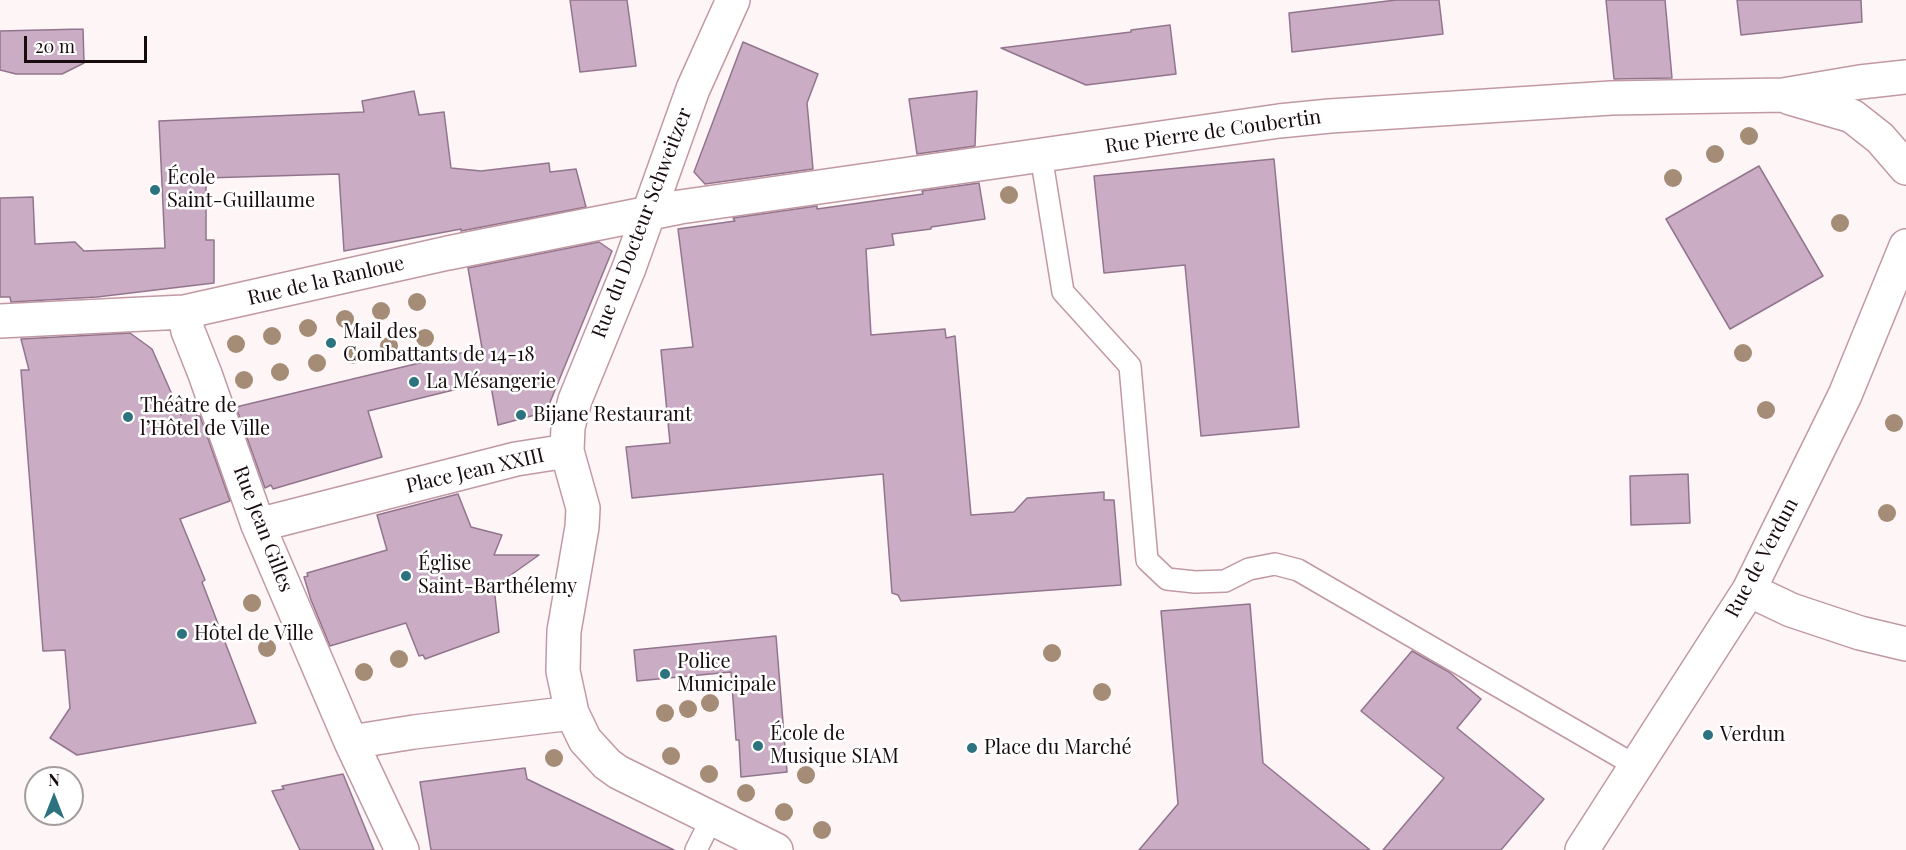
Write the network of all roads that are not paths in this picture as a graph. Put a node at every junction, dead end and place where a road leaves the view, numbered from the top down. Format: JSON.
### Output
{"nodes":[{"id":1,"x":732,"y":0,"type":"edge"},
{"id":2,"x":1906,"y":77,"type":"edge"},
{"id":3,"x":1783,"y":95,"type":"junction"},
{"id":4,"x":1041,"y":155,"type":"junction"},
{"id":5,"x":1906,"y":168,"type":"edge"},
{"id":6,"x":648,"y":213,"type":"junction"},
{"id":7,"x":1906,"y":246,"type":"edge"},
{"id":8,"x":183,"y":312,"type":"junction"},
{"id":9,"x":0,"y":321,"type":"edge"},
{"id":10,"x":567,"y":451,"type":"junction"},
{"id":11,"x":258,"y":525,"type":"junction"},
{"id":12,"x":1749,"y":590,"type":"junction"},
{"id":13,"x":1906,"y":644,"type":"edge"},
{"id":14,"x":573,"y":712,"type":"junction"},
{"id":15,"x":351,"y":742,"type":"junction"},
{"id":16,"x":1636,"y":766,"type":"junction"},
{"id":17,"x":712,"y":818,"type":"junction"},
{"id":18,"x":402,"y":850,"type":"edge"},
{"id":19,"x":696,"y":850,"type":"edge"},
{"id":20,"x":776,"y":850,"type":"edge"},
{"id":21,"x":1582,"y":850,"type":"edge"}],
"edges":[{"from":1,"to":6,"type":"street","name":"Rue du Docteur Schweitzer"},
{"from":2,"to":3,"type":"street","name":"Rue Pierre de Coubertin"},
{"from":3,"to":4,"type":"street","name":"Rue Pierre de Coubertin"},
{"from":3,"to":5,"type":"street","name":"Rue Pierre de Coubertin"},
{"from":4,"to":6,"type":"street","name":"Rue Pierre de Coubertin"},
{"from":4,"to":16,"type":"lane"},
{"from":6,"to":8,"type":"street","name":"Rue de la Ranloue"},
{"from":6,"to":10,"type":"street","name":"Rue du Docteur Schweitzer"},
{"from":7,"to":12,"type":"street","name":"Rue de Verdun"},
{"from":8,"to":9,"type":"street","name":"Rue de la Ranloue"},
{"from":8,"to":11,"type":"street","name":"Rue Jean Gilles"},
{"from":10,"to":11,"type":"street","name":"Place Jean XXIII"},
{"from":10,"to":14,"type":"street","name":"Place Jean XXIII"},
{"from":11,"to":15,"type":"street","name":"Rue Jean Gilles"},
{"from":12,"to":13,"type":"street"},
{"from":12,"to":16,"type":"street","name":"Rue de Verdun"},
{"from":14,"to":15,"type":"street"},
{"from":14,"to":17,"type":"street","name":"Place Jean XXIII"},
{"from":15,"to":18,"type":"street","name":"Rue Jean Gilles"},
{"from":16,"to":21,"type":"street","name":"Rue de Verdun"},
{"from":17,"to":19,"type":"lane"},
{"from":17,"to":20,"type":"street","name":"Place Jean XXIII"}]}
